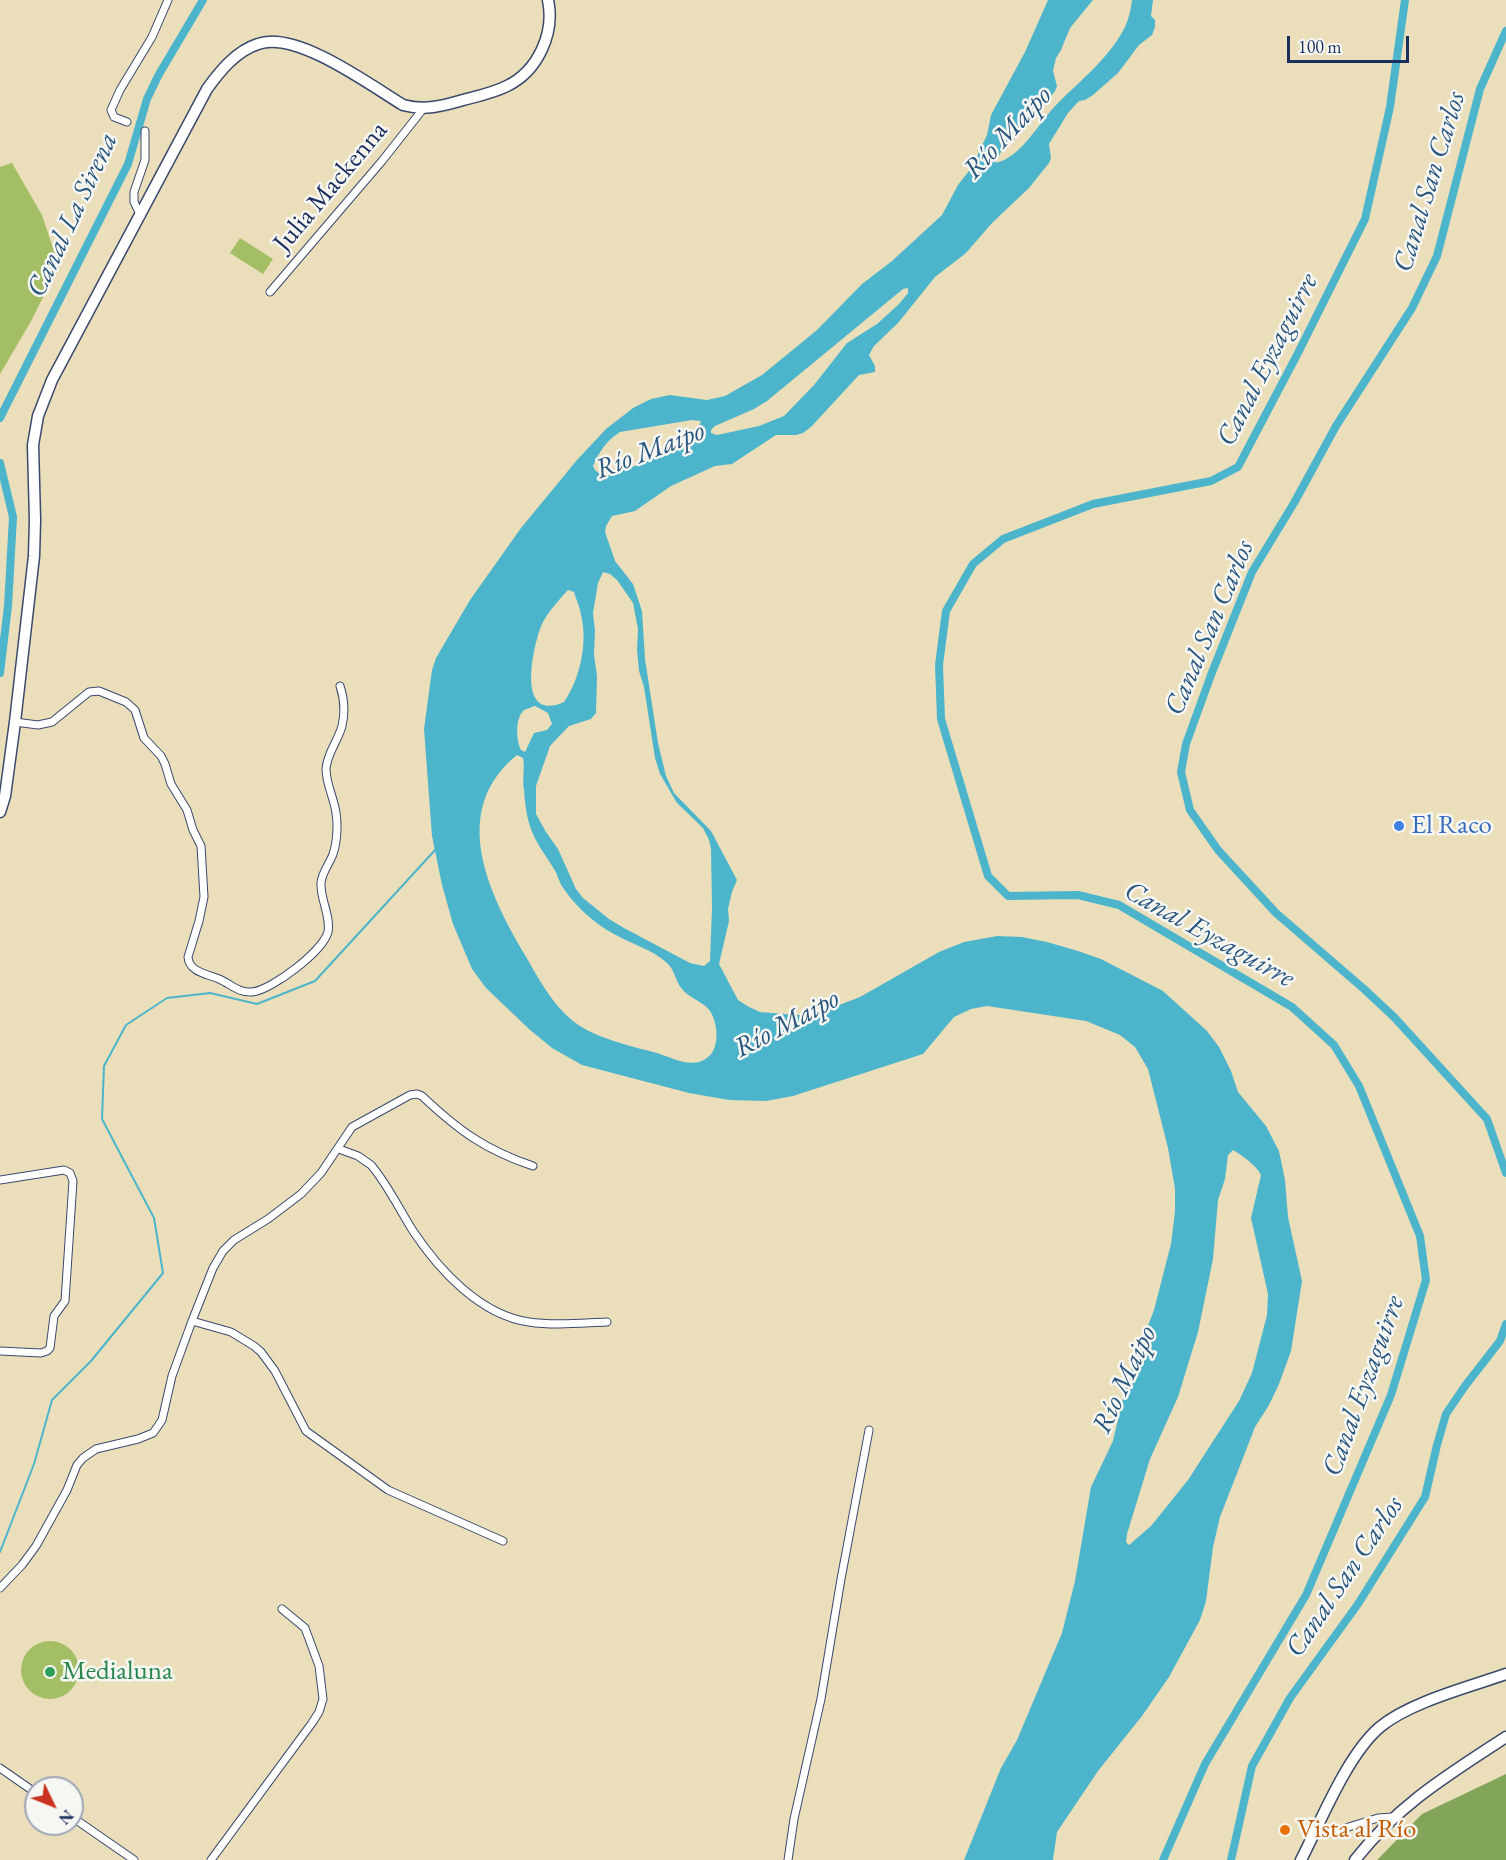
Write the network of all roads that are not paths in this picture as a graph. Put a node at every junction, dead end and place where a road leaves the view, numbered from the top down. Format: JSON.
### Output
{"nodes":[{"id":1,"x":168,"y":0,"type":"edge"},
{"id":2,"x":548,"y":0,"type":"edge"},
{"id":3,"x":423,"y":109,"type":"junction"},
{"id":4,"x":127,"y":122,"type":"dead end"},
{"id":5,"x":145,"y":131,"type":"dead end"},
{"id":6,"x":141,"y":216,"type":"junction"},
{"id":7,"x":270,"y":292,"type":"dead end"},
{"id":8,"x":340,"y":686,"type":"dead end"},
{"id":9,"x":15,"y":722,"type":"junction"},
{"id":10,"x":0,"y":812,"type":"edge"},
{"id":11,"x":339,"y":1149,"type":"junction"},
{"id":12,"x":533,"y":1166,"type":"dead end"},
{"id":13,"x":0,"y":1180,"type":"edge"},
{"id":14,"x":192,"y":1321,"type":"junction"},
{"id":15,"x":607,"y":1322,"type":"dead end"},
{"id":16,"x":0,"y":1351,"type":"edge"},
{"id":17,"x":869,"y":1430,"type":"dead end"},
{"id":18,"x":503,"y":1541,"type":"dead end"},
{"id":19,"x":0,"y":1588,"type":"edge"},
{"id":20,"x":282,"y":1609,"type":"dead end"},
{"id":21,"x":1506,"y":1674,"type":"edge"},
{"id":22,"x":1506,"y":1737,"type":"edge"},
{"id":23,"x":0,"y":1768,"type":"edge"},
{"id":24,"x":24,"y":1785,"type":"edge"},
{"id":25,"x":1394,"y":1817,"type":"junction"},
{"id":26,"x":84,"y":1825,"type":"edge"},
{"id":27,"x":1317,"y":1829,"type":"junction"},
{"id":28,"x":134,"y":1860,"type":"edge"},
{"id":29,"x":211,"y":1860,"type":"edge"},
{"id":30,"x":788,"y":1860,"type":"edge"},
{"id":31,"x":1301,"y":1860,"type":"edge"},
{"id":32,"x":1355,"y":1860,"type":"edge"}],
"edges":[{"from":1,"to":4,"type":"street"},
{"from":2,"to":3,"type":"main road"},
{"from":3,"to":6,"type":"main road"},
{"from":3,"to":7,"type":"street","name":"Julia Mackenna"},
{"from":5,"to":6,"type":"street"},
{"from":6,"to":9,"type":"main road"},
{"from":8,"to":9,"type":"street"},
{"from":9,"to":10,"type":"main road"},
{"from":11,"to":12,"type":"street"},
{"from":11,"to":14,"type":"street"},
{"from":11,"to":15,"type":"street"},
{"from":13,"to":16,"type":"street"},
{"from":14,"to":18,"type":"street"},
{"from":14,"to":19,"type":"street"},
{"from":17,"to":30,"type":"street"},
{"from":20,"to":29,"type":"street"},
{"from":21,"to":27,"type":"main road"},
{"from":22,"to":25,"type":"main road"},
{"from":23,"to":24,"type":"street"},
{"from":25,"to":27,"type":"street"},
{"from":25,"to":32,"type":"main road"},
{"from":26,"to":28,"type":"street"},
{"from":27,"to":31,"type":"main road"}]}
